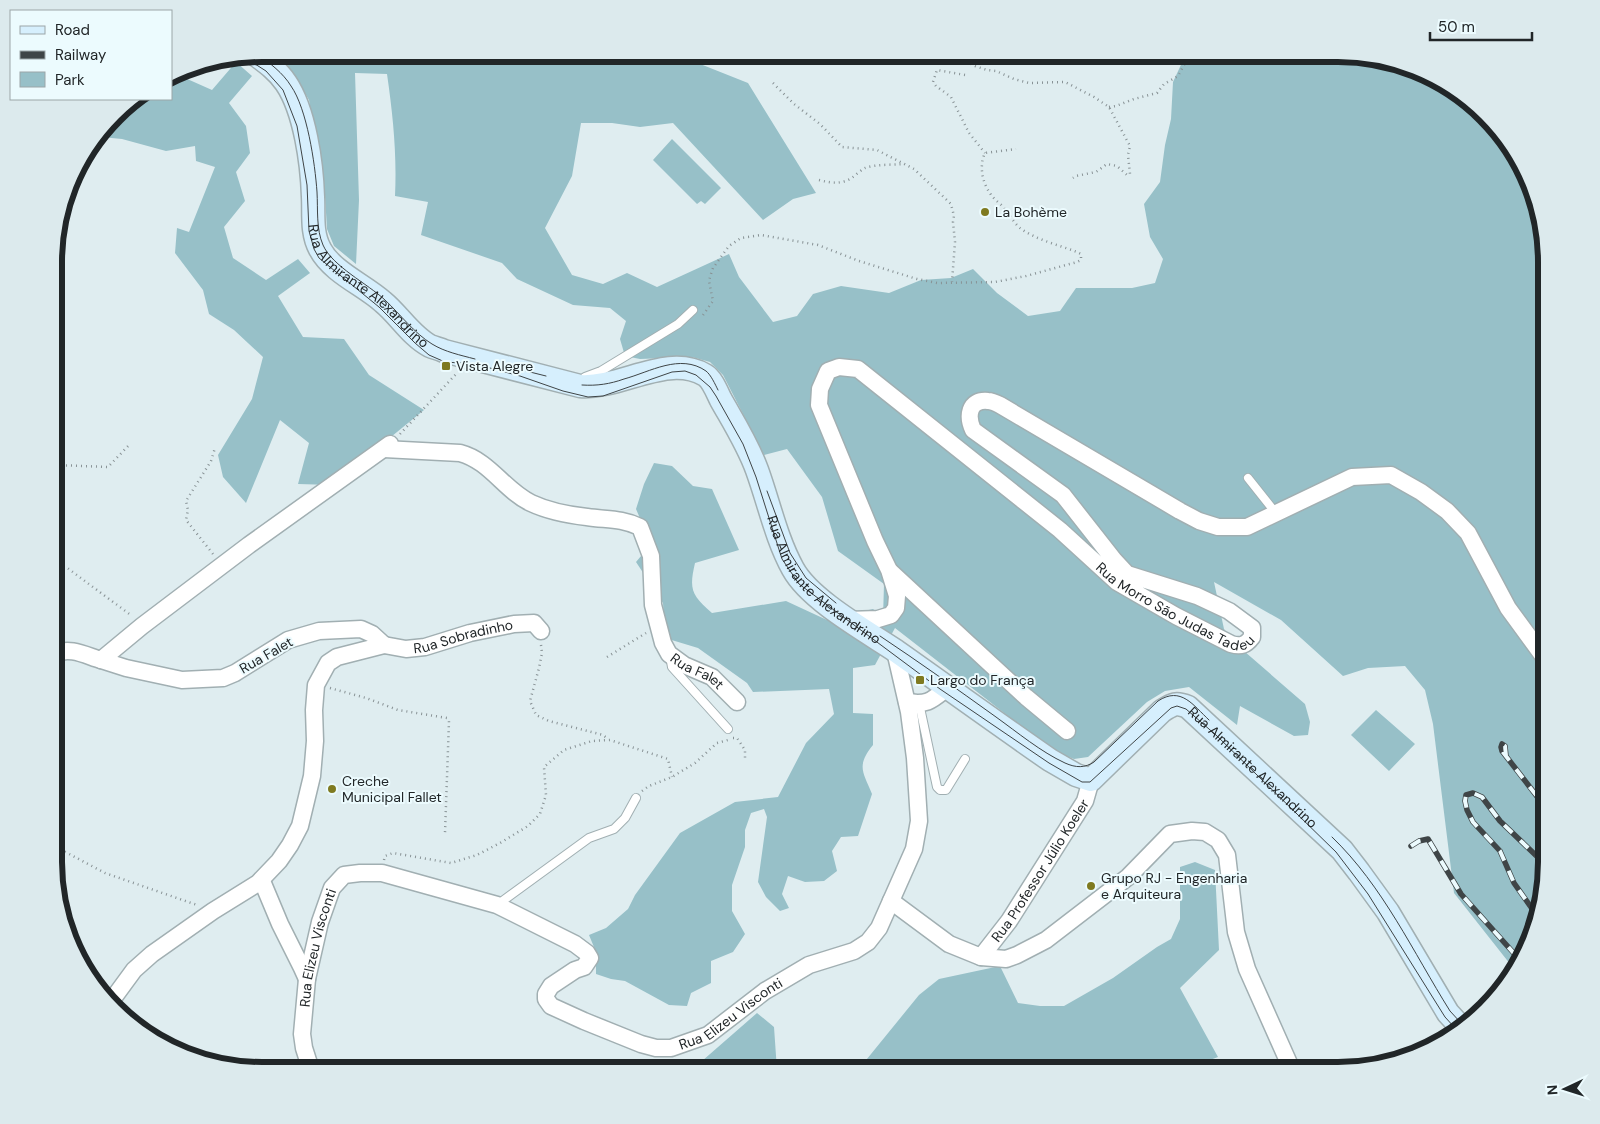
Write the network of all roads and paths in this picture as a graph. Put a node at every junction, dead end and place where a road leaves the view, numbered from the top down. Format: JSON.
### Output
{"nodes":[{"id":1,"x":265,"y":62,"type":"edge"},
{"id":2,"x":969,"y":62,"type":"edge"},
{"id":3,"x":1186,"y":62,"type":"edge"},
{"id":4,"x":965,"y":75,"type":"dead end"},
{"id":5,"x":773,"y":83,"type":"dead end"},
{"id":6,"x":1109,"y":107,"type":"junction"},
{"id":7,"x":1016,"y":149,"type":"dead end"},
{"id":8,"x":985,"y":153,"type":"junction"},
{"id":9,"x":906,"y":164,"type":"junction"},
{"id":10,"x":1073,"y":178,"type":"dead end"},
{"id":11,"x":819,"y":180,"type":"dead end"},
{"id":12,"x":952,"y":282,"type":"junction"},
{"id":13,"x":693,"y":310,"type":"dead end"},
{"id":14,"x":703,"y":316,"type":"dead end"},
{"id":15,"x":471,"y":358,"type":"junction"},
{"id":16,"x":561,"y":382,"type":"junction"},
{"id":17,"x":130,"y":444,"type":"dead end"},
{"id":18,"x":387,"y":447,"type":"junction"},
{"id":19,"x":215,"y":448,"type":"dead end"},
{"id":20,"x":62,"y":466,"type":"edge"},
{"id":21,"x":1248,"y":478,"type":"dead end"},
{"id":22,"x":1275,"y":512,"type":"junction"},
{"id":23,"x":222,"y":565,"type":"junction"},
{"id":24,"x":62,"y":566,"type":"edge"},
{"id":25,"x":889,"y":570,"type":"junction"},
{"id":26,"x":127,"y":612,"type":"dead end"},
{"id":27,"x":847,"y":620,"type":"junction"},
{"id":28,"x":658,"y":626,"type":"junction"},
{"id":29,"x":541,"y":631,"type":"joint"},
{"id":30,"x":384,"y":645,"type":"junction"},
{"id":31,"x":1538,"y":649,"type":"edge"},
{"id":32,"x":62,"y":650,"type":"edge"},
{"id":33,"x":895,"y":651,"type":"junction"},
{"id":34,"x":670,"y":654,"type":"junction"},
{"id":35,"x":607,"y":657,"type":"dead end"},
{"id":36,"x":101,"y":660,"type":"junction"},
{"id":37,"x":316,"y":684,"type":"junction"},
{"id":38,"x":946,"y":688,"type":"junction"},
{"id":39,"x":737,"y":702,"type":"dead end"},
{"id":40,"x":913,"y":702,"type":"junction"},
{"id":41,"x":728,"y":729,"type":"dead end"},
{"id":42,"x":1067,"y":731,"type":"dead end"},
{"id":43,"x":610,"y":740,"type":"junction"},
{"id":44,"x":745,"y":758,"type":"dead end"},
{"id":45,"x":965,"y":759,"type":"dead end"},
{"id":46,"x":672,"y":777,"type":"junction"},
{"id":47,"x":1091,"y":780,"type":"junction"},
{"id":48,"x":636,"y":798,"type":"joint"},
{"id":49,"x":445,"y":834,"type":"dead end"},
{"id":50,"x":62,"y":850,"type":"edge"},
{"id":51,"x":382,"y":874,"type":"junction"},
{"id":52,"x":262,"y":881,"type":"junction"},
{"id":53,"x":891,"y":901,"type":"junction"},
{"id":54,"x":497,"y":905,"type":"junction"},
{"id":55,"x":213,"y":911,"type":"junction"},
{"id":56,"x":982,"y":957,"type":"junction"},
{"id":57,"x":306,"y":979,"type":"junction"},
{"id":58,"x":115,"y":996,"type":"edge"},
{"id":59,"x":1456,"y":1022,"type":"edge"},
{"id":60,"x":308,"y":1062,"type":"edge"},
{"id":61,"x":1288,"y":1062,"type":"edge"}],
"edges":[{"from":1,"to":15,"type":"street","name":"Rua Almirante Alexandrino"},
{"from":2,"to":6,"type":"path"},
{"from":3,"to":6,"type":"path"},
{"from":4,"to":8,"type":"path"},
{"from":5,"to":9,"type":"path"},
{"from":6,"to":10,"type":"path"},
{"from":7,"to":8,"type":"path"},
{"from":8,"to":12,"type":"path"},
{"from":9,"to":11,"type":"path"},
{"from":9,"to":12,"type":"path"},
{"from":12,"to":14,"type":"path"},
{"from":13,"to":16,"type":"lane"},
{"from":15,"to":16,"type":"street","name":"Rua Almirante Alexandrino"},
{"from":15,"to":18,"type":"path"},
{"from":16,"to":27,"type":"street","name":"Rua Almirante Alexandrino"},
{"from":17,"to":20,"type":"path"},
{"from":18,"to":23,"type":"street"},
{"from":18,"to":28,"type":"street","name":"Rua Falet"},
{"from":19,"to":23,"type":"path"},
{"from":21,"to":22,"type":"lane"},
{"from":22,"to":25,"type":"street","name":"Rua Morro São Judas Tadeu"},
{"from":22,"to":31,"type":"street","name":"Rua Morro São Judas Tadeu"},
{"from":23,"to":36,"type":"street"},
{"from":24,"to":26,"type":"path"},
{"from":25,"to":27,"type":"street","name":"Rua Morro São Judas Tadeu"},
{"from":25,"to":42,"type":"street"},
{"from":27,"to":33,"type":"street","name":"Rua Almirante Alexandrino"},
{"from":28,"to":34,"type":"street","name":"Rua Falet"},
{"from":28,"to":35,"type":"path"},
{"from":29,"to":30,"type":"street","name":"Rua Sobradinho"},
{"from":29,"to":43,"type":"path"},
{"from":30,"to":36,"type":"street","name":"Rua Falet"},
{"from":30,"to":37,"type":"street"},
{"from":32,"to":36,"type":"street","name":"Rua Falet"},
{"from":33,"to":38,"type":"street","name":"Rua Almirante Alexandrino"},
{"from":33,"to":40,"type":"street","name":"Rua Elizeu Visconti"},
{"from":34,"to":39,"type":"street","name":"Rua Falet"},
{"from":34,"to":41,"type":"lane"},
{"from":37,"to":49,"type":"path"},
{"from":37,"to":52,"type":"street"},
{"from":38,"to":40,"type":"street"},
{"from":38,"to":47,"type":"street","name":"Rua Almirante Alexandrino"},
{"from":40,"to":45,"type":"lane"},
{"from":40,"to":53,"type":"street","name":"Rua Elizeu Visconti"},
{"from":43,"to":46,"type":"path"},
{"from":43,"to":51,"type":"path"},
{"from":44,"to":46,"type":"path"},
{"from":46,"to":48,"type":"path"},
{"from":47,"to":56,"type":"street","name":"Rua Professor Júlio Koeler"},
{"from":47,"to":59,"type":"street","name":"Rua Almirante Alexandrino"},
{"from":48,"to":54,"type":"lane"},
{"from":50,"to":55,"type":"path"},
{"from":51,"to":54,"type":"street","name":"Rua Elizeu Visconti"},
{"from":51,"to":57,"type":"street","name":"Rua Elizeu Visconti"},
{"from":52,"to":55,"type":"street"},
{"from":52,"to":57,"type":"street"},
{"from":53,"to":54,"type":"street","name":"Rua Elizeu Visconti"},
{"from":53,"to":56,"type":"street"},
{"from":55,"to":58,"type":"street"},
{"from":56,"to":61,"type":"street"},
{"from":57,"to":60,"type":"street","name":"Rua Elizeu Visconti"}]}
